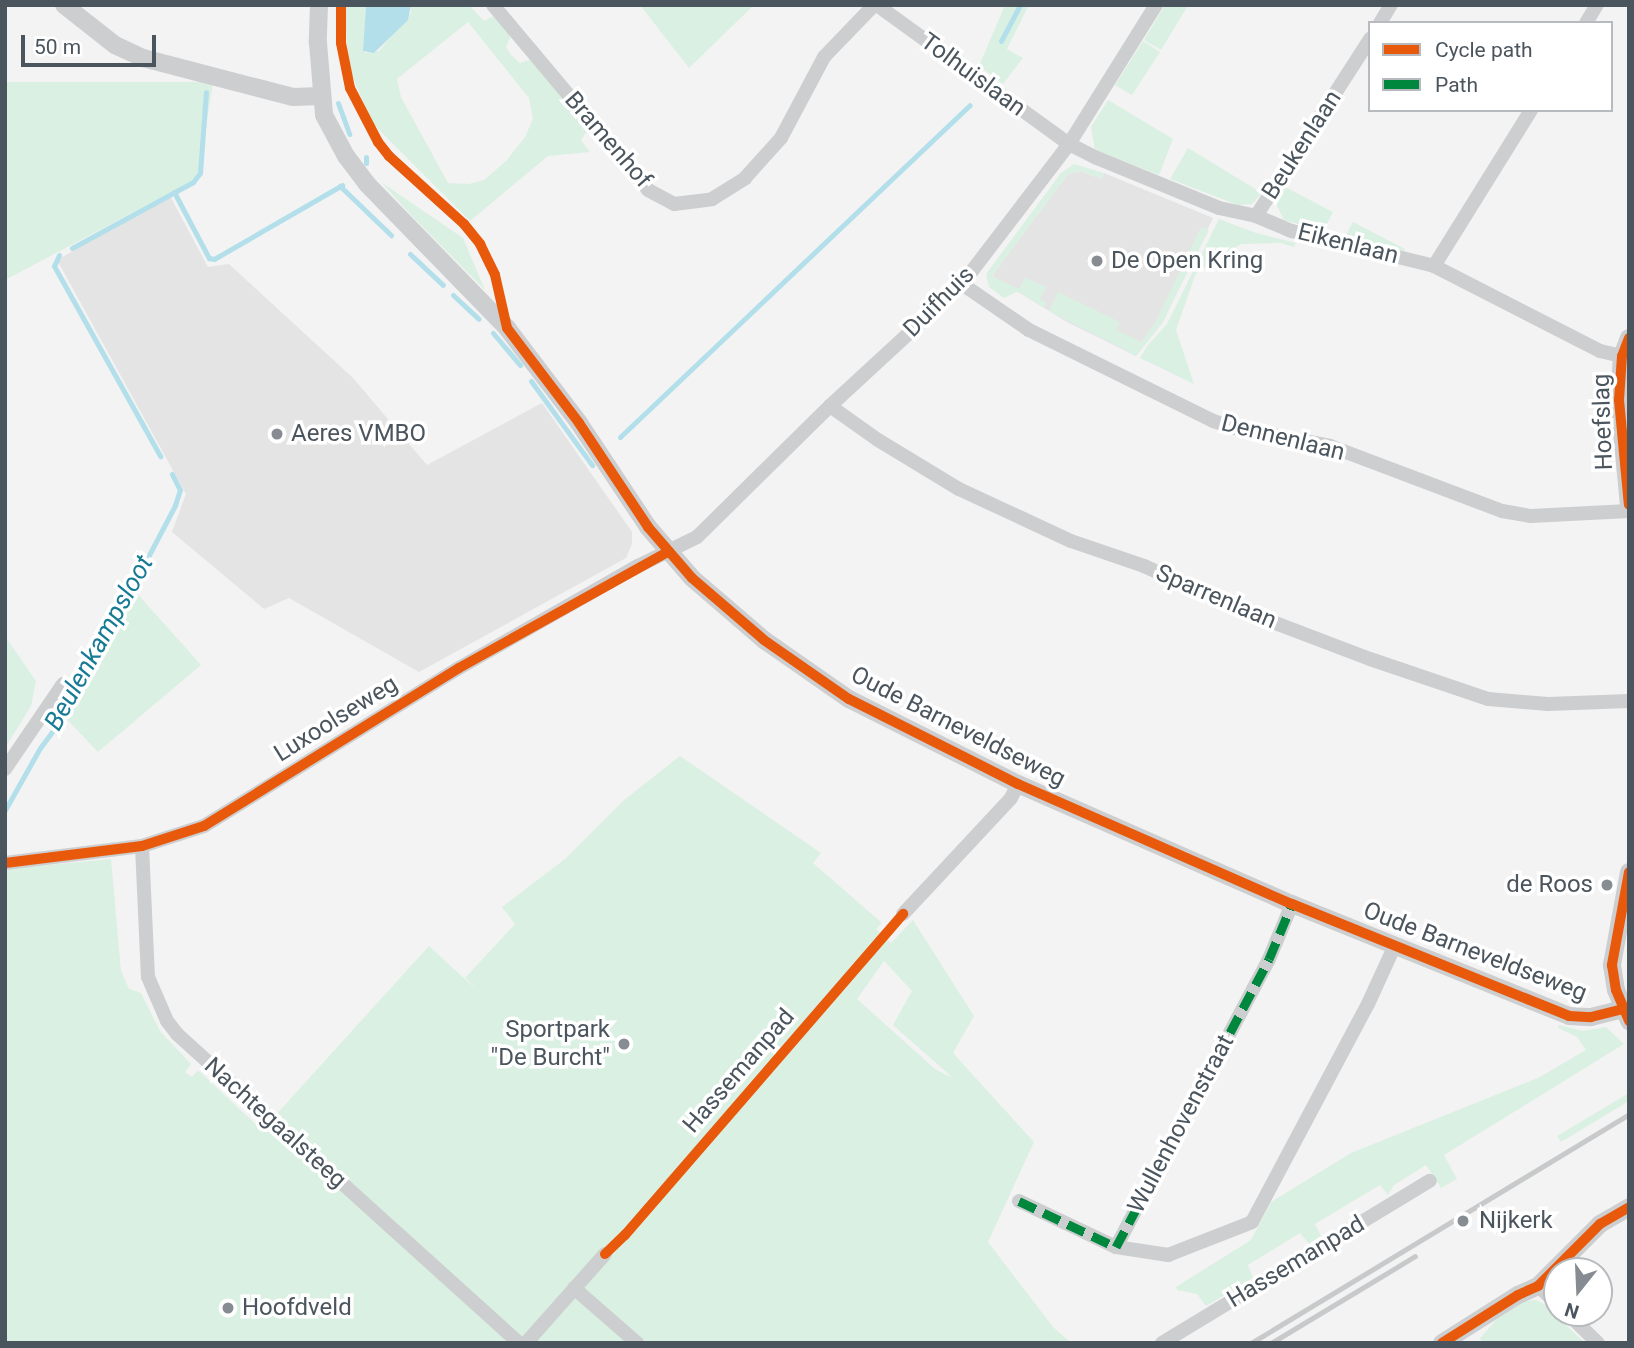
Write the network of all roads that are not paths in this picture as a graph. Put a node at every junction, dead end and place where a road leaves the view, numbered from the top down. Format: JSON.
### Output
{"nodes":[{"id":1,"x":64,"y":5,"type":"edge"},
{"id":2,"x":319,"y":5,"type":"edge"},
{"id":3,"x":493,"y":5,"type":"edge"},
{"id":4,"x":876,"y":5,"type":"edge"},
{"id":5,"x":1156,"y":5,"type":"edge"},
{"id":6,"x":1391,"y":5,"type":"edge"},
{"id":7,"x":1597,"y":5,"type":"edge"},
{"id":8,"x":1381,"y":21,"type":"edge"},
{"id":9,"x":1587,"y":21,"type":"edge"},
{"id":10,"x":1368,"y":42,"type":"edge"},
{"id":11,"x":321,"y":96,"type":"junction"},
{"id":12,"x":1530,"y":112,"type":"edge"},
{"id":13,"x":1069,"y":144,"type":"junction"},
{"id":14,"x":1256,"y":216,"type":"junction"},
{"id":15,"x":1434,"y":265,"type":"junction"},
{"id":16,"x":962,"y":284,"type":"junction"},
{"id":17,"x":1629,"y":338,"type":"edge"},
{"id":18,"x":1622,"y":356,"type":"junction"},
{"id":19,"x":830,"y":406,"type":"junction"},
{"id":20,"x":1629,"y":505,"type":"edge"},
{"id":21,"x":1629,"y":511,"type":"edge"},
{"id":22,"x":669,"y":551,"type":"junction"},
{"id":23,"x":63,"y":684,"type":"dead end"},
{"id":24,"x":1629,"y":701,"type":"edge"},
{"id":25,"x":5,"y":769,"type":"edge"},
{"id":26,"x":1018,"y":785,"type":"junction"},
{"id":27,"x":142,"y":846,"type":"junction"},
{"id":28,"x":5,"y":863,"type":"edge"},
{"id":29,"x":1629,"y":872,"type":"edge"},
{"id":30,"x":1292,"y":904,"type":"junction"},
{"id":31,"x":903,"y":914,"type":"dead end"},
{"id":32,"x":1395,"y":945,"type":"junction"},
{"id":33,"x":1626,"y":1015,"type":"edge"},
{"id":34,"x":1430,"y":1181,"type":"dead end"},
{"id":35,"x":1019,"y":1201,"type":"dead end"},
{"id":36,"x":1629,"y":1207,"type":"edge"},
{"id":37,"x":1116,"y":1247,"type":"junction"},
{"id":38,"x":605,"y":1254,"type":"dead end"},
{"id":39,"x":1538,"y":1286,"type":"junction"},
{"id":40,"x":574,"y":1288,"type":"junction"},
{"id":41,"x":1543,"y":1291,"type":"edge"},
{"id":42,"x":1581,"y":1327,"type":"edge"},
{"id":43,"x":519,"y":1343,"type":"edge"},
{"id":44,"x":526,"y":1343,"type":"edge"},
{"id":45,"x":636,"y":1343,"type":"edge"},
{"id":46,"x":1162,"y":1343,"type":"edge"},
{"id":47,"x":1442,"y":1343,"type":"edge"},
{"id":48,"x":1598,"y":1343,"type":"edge"}],
"edges":[{"from":1,"to":11,"type":"street"},
{"from":2,"to":11,"type":"street","name":"Oude Barneveldseweg"},
{"from":3,"to":4,"type":"street","name":"Bramenhof"},
{"from":4,"to":13,"type":"street","name":"Tolhuislaan"},
{"from":5,"to":13,"type":"street","name":"Duifhuis"},
{"from":6,"to":8,"type":"street"},
{"from":7,"to":9,"type":"street"},
{"from":10,"to":14,"type":"street","name":"Beukenlaan"},
{"from":11,"to":22,"type":"street","name":"Oude Barneveldseweg"},
{"from":12,"to":15,"type":"street"},
{"from":13,"to":14,"type":"street","name":"Eikenlaan"},
{"from":13,"to":16,"type":"street","name":"Duifhuis"},
{"from":14,"to":15,"type":"street","name":"Eikenlaan"},
{"from":15,"to":18,"type":"street","name":"Eikenlaan"},
{"from":16,"to":19,"type":"street","name":"Duifhuis"},
{"from":16,"to":21,"type":"street","name":"Dennenlaan"},
{"from":17,"to":18,"type":"street","name":"Hoefslag"},
{"from":18,"to":20,"type":"street","name":"Hoefslag"},
{"from":19,"to":22,"type":"street","name":"Duifhuis"},
{"from":19,"to":24,"type":"street","name":"Sparrenlaan"},
{"from":22,"to":26,"type":"street","name":"Oude Barneveldseweg"},
{"from":22,"to":27,"type":"street","name":"Luxoolseweg"},
{"from":23,"to":25,"type":"street"},
{"from":26,"to":30,"type":"street","name":"Oude Barneveldseweg"},
{"from":26,"to":31,"type":"street"},
{"from":27,"to":28,"type":"street","name":"Luxoolseweg"},
{"from":27,"to":43,"type":"street","name":"Nachtegaalsteeg"},
{"from":29,"to":33,"type":"street"},
{"from":30,"to":32,"type":"street","name":"Oude Barneveldseweg"},
{"from":30,"to":37,"type":"street","name":"Wullenhovenstraat"},
{"from":32,"to":33,"type":"street","name":"Oude Barneveldseweg"},
{"from":32,"to":37,"type":"street","name":"Oude Barneveldseweg"},
{"from":34,"to":46,"type":"street","name":"Hassemanpad"},
{"from":35,"to":37,"type":"street"},
{"from":36,"to":39,"type":"street"},
{"from":38,"to":40,"type":"street"},
{"from":39,"to":41,"type":"street"},
{"from":39,"to":47,"type":"street"},
{"from":40,"to":44,"type":"street"},
{"from":40,"to":45,"type":"street"},
{"from":42,"to":48,"type":"street"}]}
